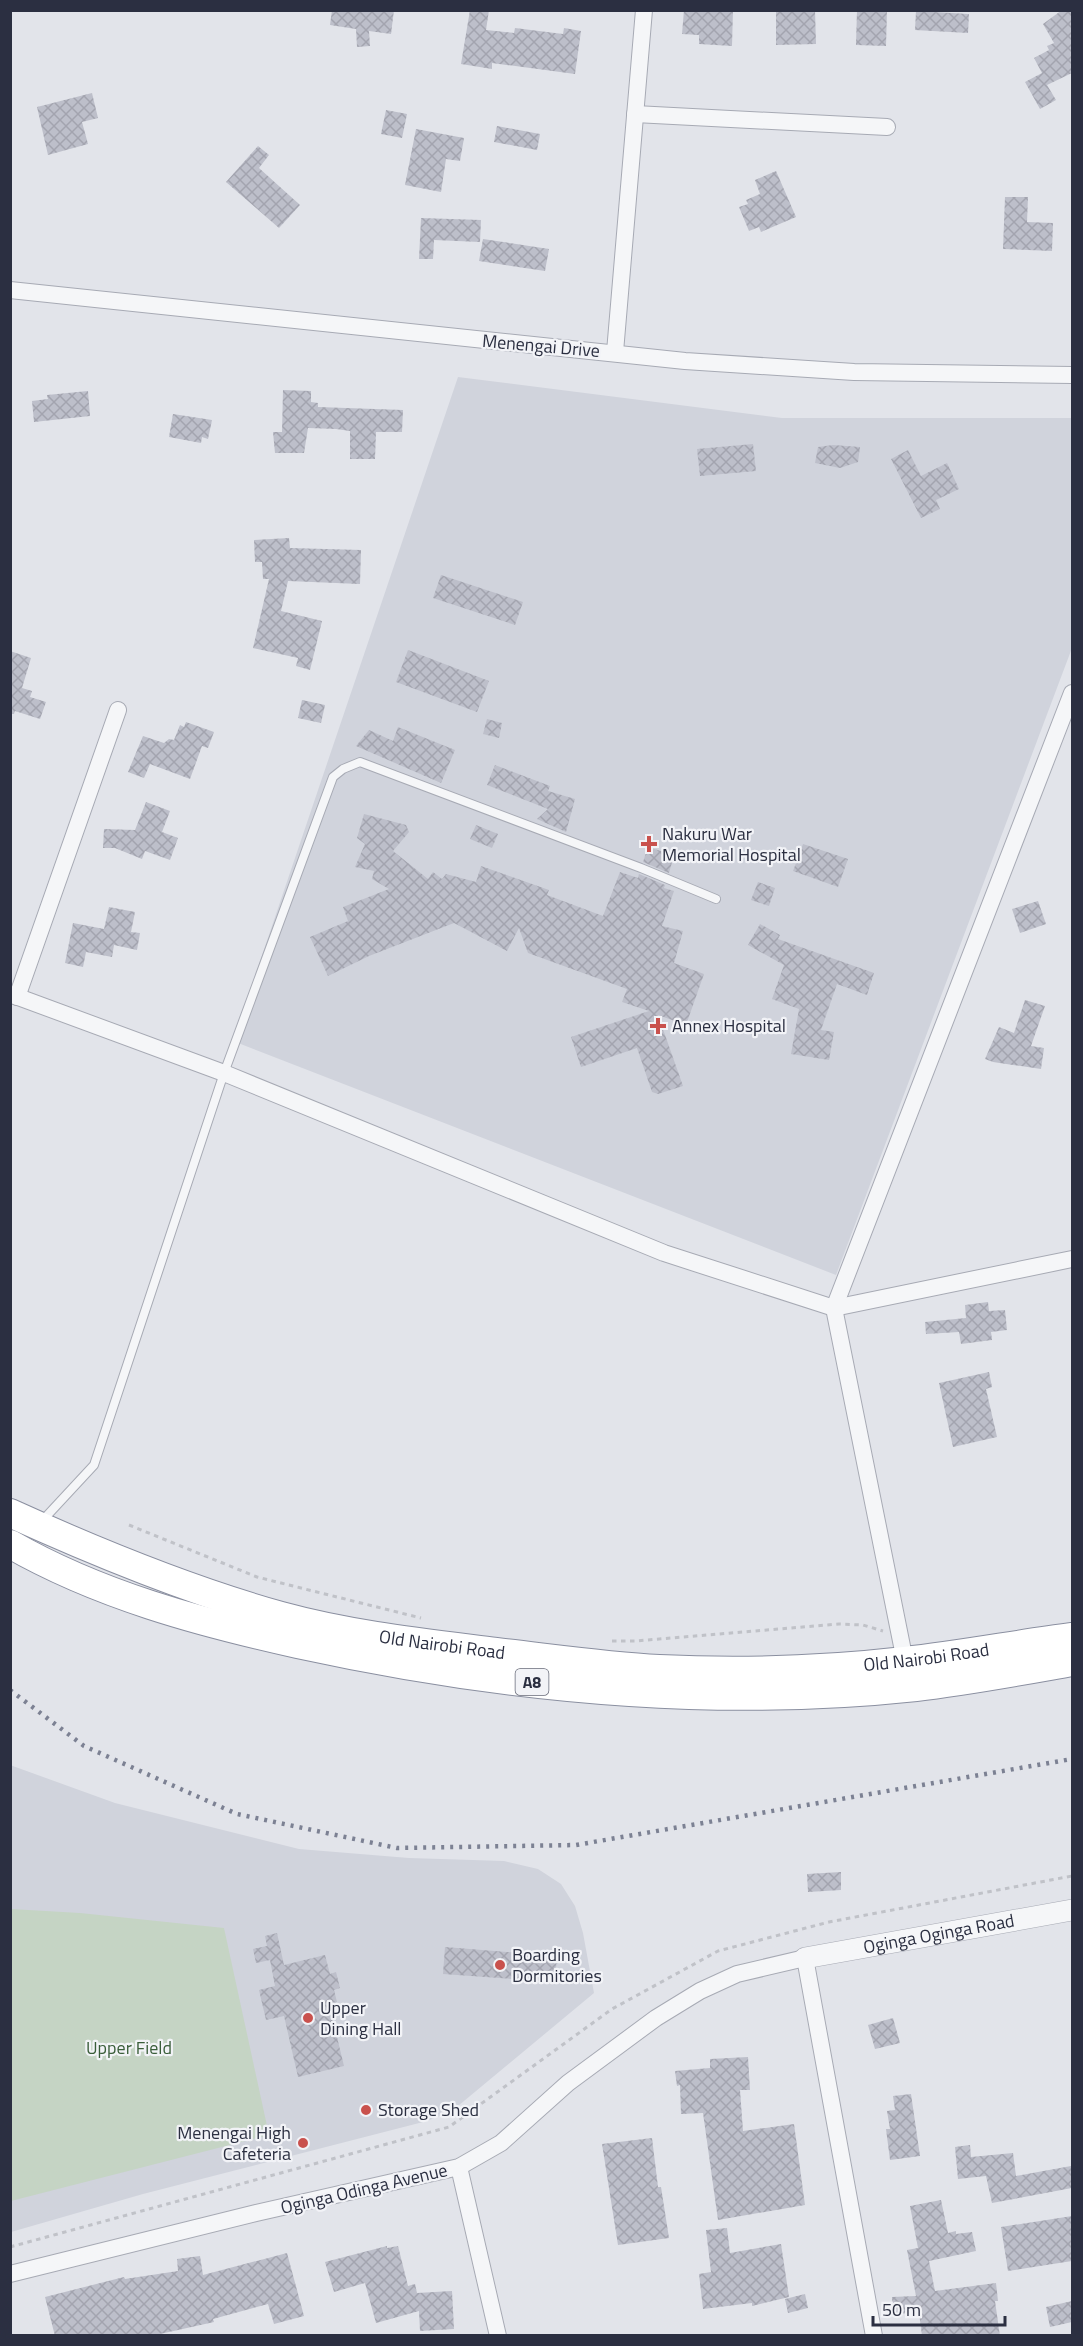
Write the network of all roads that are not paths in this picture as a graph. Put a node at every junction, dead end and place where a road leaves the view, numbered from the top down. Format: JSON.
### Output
{"nodes":[{"id":1,"x":644,"y":10,"type":"edge"},
{"id":2,"x":635,"y":114,"type":"junction"},
{"id":3,"x":887,"y":127,"type":"dead end"},
{"id":4,"x":10,"y":290,"type":"edge"},
{"id":5,"x":615,"y":352,"type":"junction"},
{"id":6,"x":1072,"y":375,"type":"edge"},
{"id":7,"x":1072,"y":693,"type":"edge"},
{"id":8,"x":118,"y":710,"type":"dead end"},
{"id":9,"x":716,"y":899,"type":"dead end"},
{"id":10,"x":14,"y":995,"type":"edge"},
{"id":11,"x":224,"y":1073,"type":"junction"},
{"id":12,"x":1072,"y":1259,"type":"edge"},
{"id":13,"x":834,"y":1308,"type":"junction"},
{"id":14,"x":10,"y":1513,"type":"edge"},
{"id":15,"x":38,"y":1526,"type":"junction"},
{"id":16,"x":10,"y":1545,"type":"edge"},
{"id":17,"x":1072,"y":1636,"type":"edge"},
{"id":18,"x":904,"y":1661,"type":"junction"},
{"id":19,"x":1072,"y":1662,"type":"edge"},
{"id":20,"x":1072,"y":1910,"type":"edge"},
{"id":21,"x":805,"y":1958,"type":"junction"},
{"id":22,"x":459,"y":2167,"type":"junction"},
{"id":23,"x":10,"y":2274,"type":"edge"},
{"id":24,"x":498,"y":2336,"type":"edge"},
{"id":25,"x":873,"y":2336,"type":"edge"}],
"edges":[{"from":1,"to":2,"type":"street"},
{"from":2,"to":3,"type":"street"},
{"from":2,"to":5,"type":"street"},
{"from":4,"to":5,"type":"street","name":"Menengai Drive"},
{"from":5,"to":6,"type":"street","name":"Menengai Drive"},
{"from":7,"to":13,"type":"street"},
{"from":8,"to":10,"type":"street"},
{"from":9,"to":11,"type":"lane"},
{"from":10,"to":11,"type":"street"},
{"from":11,"to":13,"type":"street"},
{"from":11,"to":15,"type":"lane"},
{"from":12,"to":13,"type":"street"},
{"from":13,"to":18,"type":"street"},
{"from":14,"to":15,"type":"highway","name":"Old Nairobi Road","number":"A8"},
{"from":15,"to":18,"type":"highway","name":"Old Nairobi Road","number":"A8"},
{"from":16,"to":19,"type":"highway","name":"Old Nairobi Road","number":"A8"},
{"from":17,"to":18,"type":"highway","name":"Old Nairobi Road","number":"A8"},
{"from":20,"to":21,"type":"street","name":"Oginga Oginga Road"},
{"from":21,"to":22,"type":"street","name":"Oginga Odinga Avenue"},
{"from":21,"to":25,"type":"street"},
{"from":22,"to":23,"type":"street","name":"Oginga Odinga Avenue"},
{"from":22,"to":24,"type":"street"}]}
